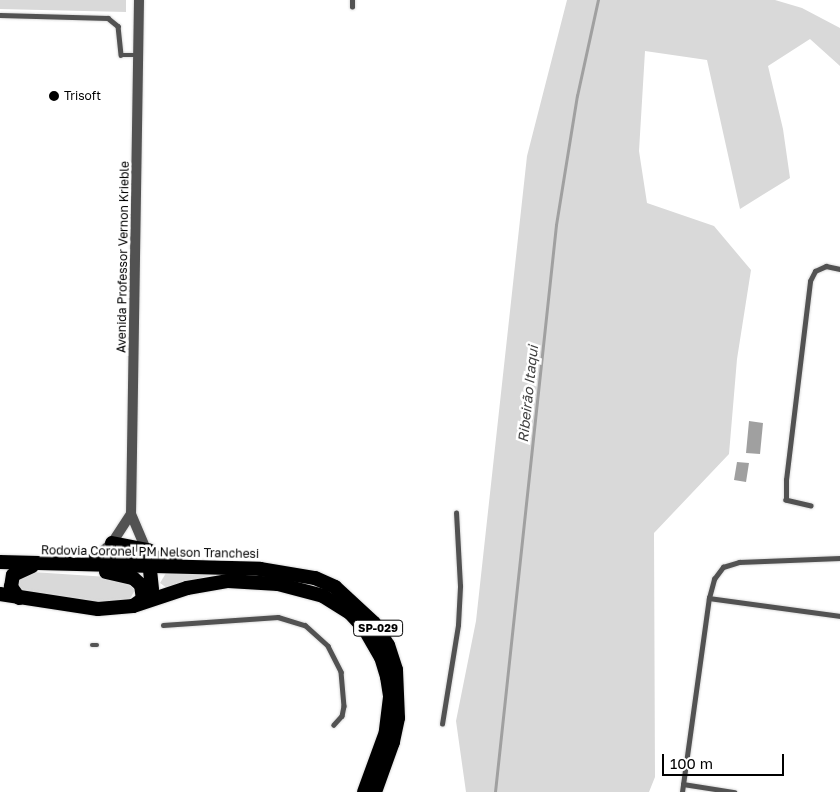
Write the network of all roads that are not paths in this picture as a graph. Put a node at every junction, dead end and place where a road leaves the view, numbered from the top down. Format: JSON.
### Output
{"nodes":[{"id":1,"x":140,"y":0,"type":"edge"},
{"id":2,"x":352,"y":0,"type":"edge"},
{"id":3,"x":352,"y":7,"type":"dead end"},
{"id":4,"x":0,"y":14,"type":"edge"},
{"id":5,"x":139,"y":55,"type":"junction"},
{"id":6,"x":840,"y":270,"type":"edge"},
{"id":7,"x":811,"y":506,"type":"dead end"},
{"id":8,"x":456,"y":513,"type":"dead end"},
{"id":9,"x":131,"y":514,"type":"junction"},
{"id":10,"x":112,"y":543,"type":"junction"},
{"id":11,"x":148,"y":557,"type":"junction"},
{"id":12,"x":840,"y":558,"type":"edge"},
{"id":13,"x":93,"y":560,"type":"junction"},
{"id":14,"x":0,"y":562,"type":"edge"},
{"id":15,"x":40,"y":564,"type":"junction"},
{"id":16,"x":71,"y":565,"type":"junction"},
{"id":17,"x":201,"y":566,"type":"junction"},
{"id":18,"x":0,"y":594,"type":"edge"},
{"id":19,"x":19,"y":598,"type":"junction"},
{"id":20,"x":709,"y":598,"type":"junction"},
{"id":21,"x":138,"y":602,"type":"junction"},
{"id":22,"x":840,"y":616,"type":"edge"},
{"id":23,"x":163,"y":625,"type":"dead end"},
{"id":24,"x":389,"y":714,"type":"junction"},
{"id":25,"x":442,"y":724,"type":"dead end"},
{"id":26,"x":334,"y":725,"type":"dead end"},
{"id":27,"x":683,"y":784,"type":"junction"},
{"id":28,"x":356,"y":792,"type":"edge"},
{"id":29,"x":364,"y":792,"type":"edge"},
{"id":30,"x":375,"y":792,"type":"edge"},
{"id":31,"x":682,"y":792,"type":"edge"},
{"id":32,"x":734,"y":792,"type":"edge"}],
"edges":[{"from":1,"to":5,"type":"street","name":"Avenida Professor Vernon Krieble"},
{"from":2,"to":3,"type":"lane"},
{"from":4,"to":5,"type":"lane"},
{"from":5,"to":9,"type":"street","name":"Avenida Professor Vernon Krieble"},
{"from":6,"to":7,"type":"lane"},
{"from":8,"to":25,"type":"lane"},
{"from":9,"to":10,"type":"street"},
{"from":9,"to":11,"type":"street","name":"Avenida Professor Vernon Krieble"},
{"from":10,"to":11,"type":"highway","number":"SP-029"},
{"from":10,"to":13,"type":"street"},
{"from":11,"to":13,"type":"highway","number":"SP-029"},
{"from":11,"to":16,"type":"highway","name":"Rodovia Coronel PM Nelson Tranchesi","number":"SP-029"},
{"from":11,"to":17,"type":"highway","name":"Rodovia Coronel PM Nelson Tranchesi","number":"SP-029"},
{"from":11,"to":17,"type":"highway","number":"SP-029"},
{"from":11,"to":21,"type":"highway"},
{"from":12,"to":20,"type":"lane"},
{"from":13,"to":16,"type":"highway","number":"SP-029"},
{"from":14,"to":15,"type":"highway","name":"Rodovia Coronel PM Nelson Tranchesi","number":"SP-029"},
{"from":15,"to":16,"type":"highway","name":"Rodovia Coronel PM Nelson Tranchesi","number":"SP-029"},
{"from":15,"to":19,"type":"highway","number":"SP-029"},
{"from":16,"to":21,"type":"highway","number":"SP-029"},
{"from":17,"to":30,"type":"highway","name":"Rodovia Coronel PM Nelson Tranchesi","number":"SP-029"},
{"from":18,"to":19,"type":"highway","number":"SP-029"},
{"from":19,"to":21,"type":"highway","number":"SP-029"},
{"from":20,"to":22,"type":"lane"},
{"from":20,"to":27,"type":"lane"},
{"from":21,"to":24,"type":"highway","number":"SP-029"},
{"from":23,"to":26,"type":"lane"},
{"from":24,"to":28,"type":"highway","number":"SP-029"},
{"from":24,"to":29,"type":"highway","number":"SP-029"},
{"from":27,"to":31,"type":"lane"},
{"from":27,"to":32,"type":"lane"}]}
